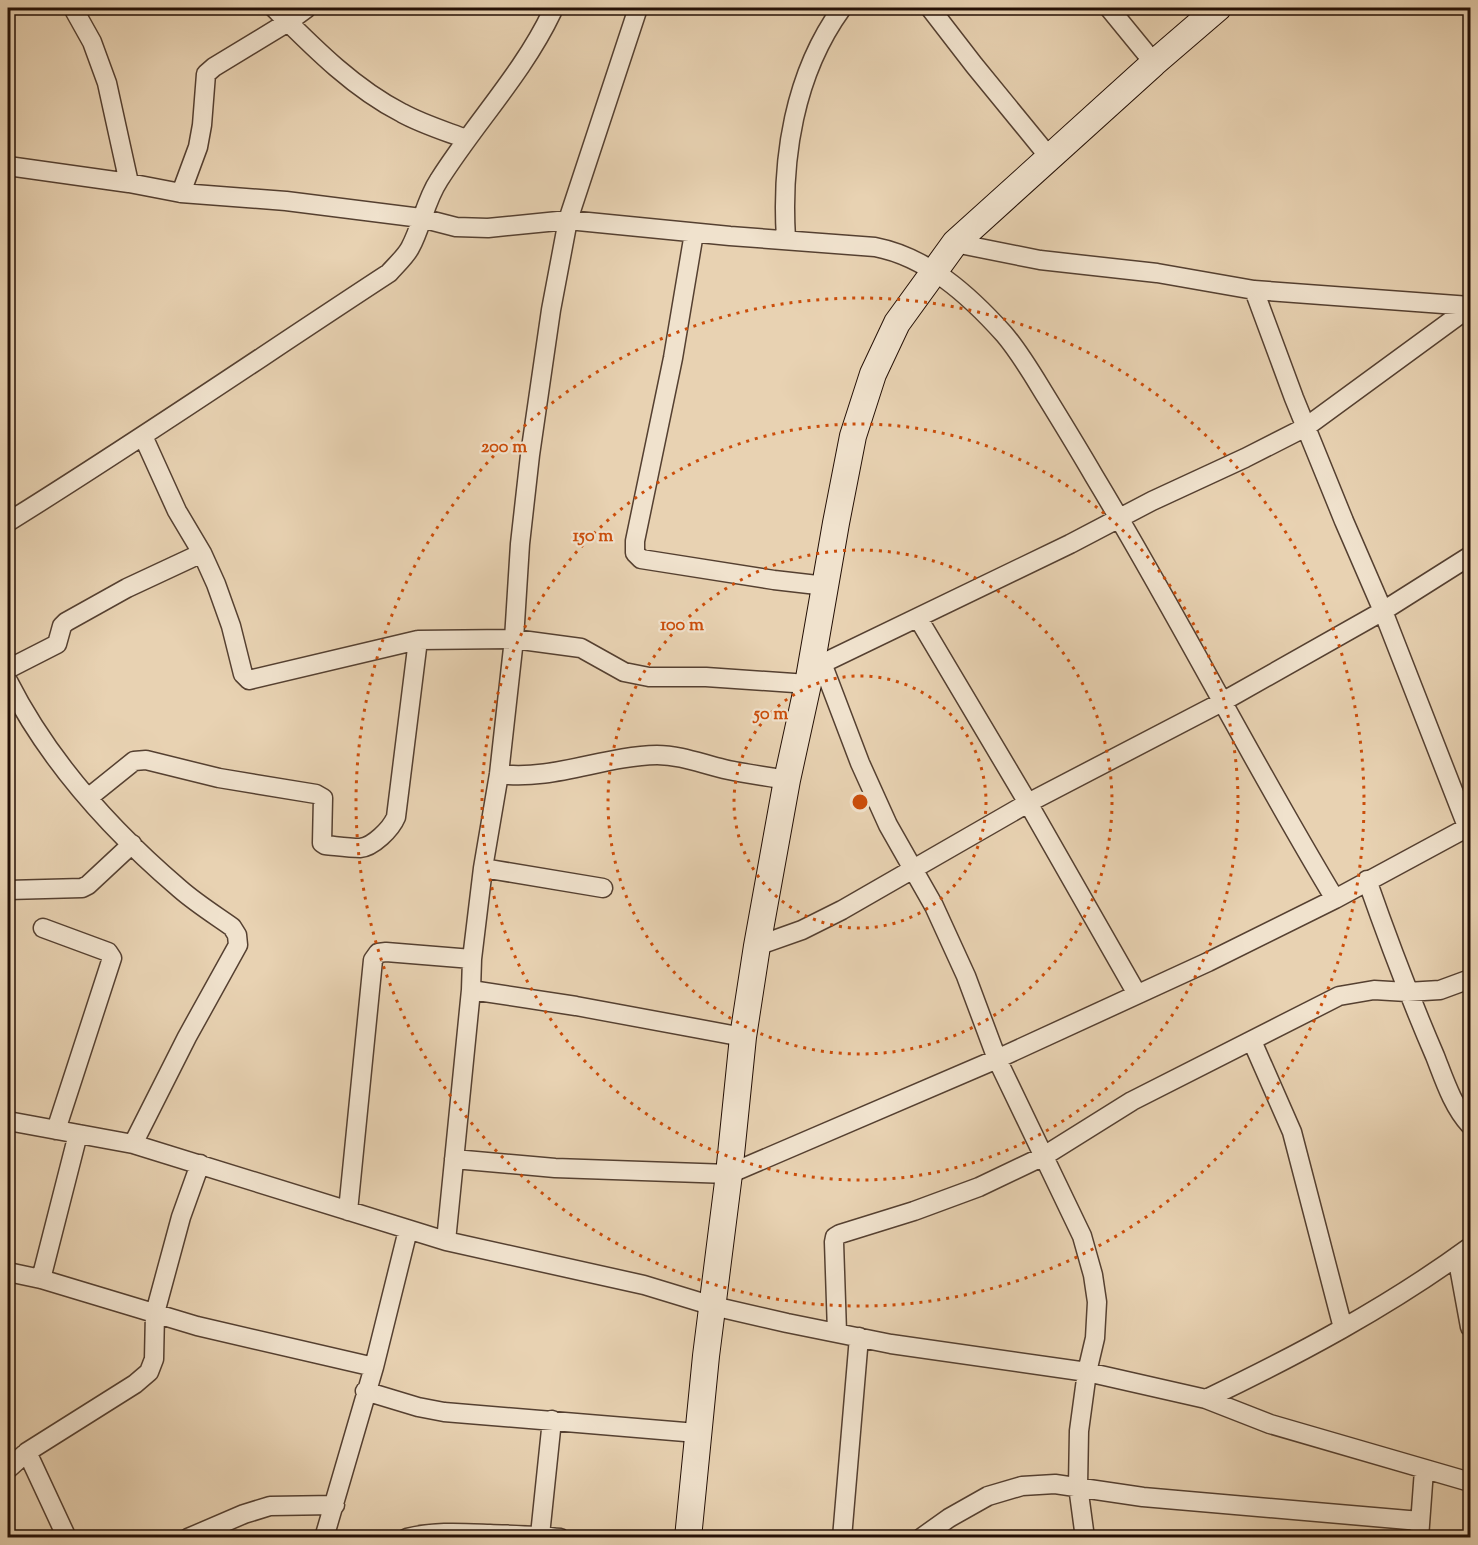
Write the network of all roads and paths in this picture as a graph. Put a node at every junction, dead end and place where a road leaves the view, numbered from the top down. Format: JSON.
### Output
{"nodes":[{"id":1,"x":73,"y":8,"type":"edge"},
{"id":2,"x":274,"y":8,"type":"edge"},
{"id":3,"x":306,"y":8,"type":"edge"},
{"id":4,"x":638,"y":8,"type":"edge"},
{"id":5,"x":842,"y":8,"type":"edge"},
{"id":6,"x":930,"y":8,"type":"edge"},
{"id":7,"x":1110,"y":8,"type":"edge"},
{"id":8,"x":1218,"y":8,"type":"edge"},
{"id":9,"x":552,"y":12,"type":"dead end"},
{"id":10,"x":288,"y":22,"type":"junction"},
{"id":11,"x":1154,"y":63,"type":"junction"},
{"id":12,"x":466,"y":139,"type":"junction"},
{"id":13,"x":1050,"y":158,"type":"junction"},
{"id":14,"x":8,"y":166,"type":"edge"},
{"id":15,"x":129,"y":183,"type":"junction"},
{"id":16,"x":181,"y":193,"type":"junction"},
{"id":17,"x":421,"y":218,"type":"junction"},
{"id":18,"x":568,"y":220,"type":"junction"},
{"id":19,"x":694,"y":233,"type":"junction"},
{"id":20,"x":786,"y":240,"type":"junction"},
{"id":21,"x":955,"y":243,"type":"junction"},
{"id":22,"x":934,"y":272,"type":"junction"},
{"id":23,"x":1254,"y":290,"type":"junction"},
{"id":24,"x":1470,"y":306,"type":"edge"},
{"id":25,"x":1306,"y":427,"type":"junction"},
{"id":26,"x":143,"y":436,"type":"junction"},
{"id":27,"x":1120,"y":518,"type":"junction"},
{"id":28,"x":8,"y":522,"type":"edge"},
{"id":29,"x":202,"y":553,"type":"junction"},
{"id":30,"x":1470,"y":556,"type":"edge"},
{"id":31,"x":826,"y":586,"type":"junction"},
{"id":32,"x":1383,"y":611,"type":"junction"},
{"id":33,"x":918,"y":618,"type":"junction"},
{"id":34,"x":514,"y":639,"type":"junction"},
{"id":35,"x":418,"y":640,"type":"junction"},
{"id":36,"x":8,"y":669,"type":"edge"},
{"id":37,"x":814,"y":672,"type":"junction"},
{"id":38,"x":8,"y":681,"type":"edge"},
{"id":39,"x":1222,"y":702,"type":"junction"},
{"id":40,"x":499,"y":774,"type":"junction"},
{"id":41,"x":787,"y":780,"type":"junction"},
{"id":42,"x":88,"y":798,"type":"junction"},
{"id":43,"x":1028,"y":803,"type":"junction"},
{"id":44,"x":1469,"y":829,"type":"edge"},
{"id":45,"x":132,"y":844,"type":"junction"},
{"id":46,"x":483,"y":868,"type":"junction"},
{"id":47,"x":914,"y":868,"type":"junction"},
{"id":48,"x":1367,"y":880,"type":"junction"},
{"id":49,"x":603,"y":888,"type":"dead end"},
{"id":50,"x":8,"y":890,"type":"edge"},
{"id":51,"x":1335,"y":899,"type":"junction"},
{"id":52,"x":44,"y":928,"type":"dead end"},
{"id":53,"x":757,"y":946,"type":"junction"},
{"id":54,"x":472,"y":959,"type":"junction"},
{"id":55,"x":1470,"y":979,"type":"edge"},
{"id":56,"x":471,"y":990,"type":"junction"},
{"id":57,"x":1407,"y":992,"type":"junction"},
{"id":58,"x":1137,"y":994,"type":"junction"},
{"id":59,"x":742,"y":1037,"type":"junction"},
{"id":60,"x":1252,"y":1041,"type":"junction"},
{"id":61,"x":997,"y":1059,"type":"junction"},
{"id":62,"x":8,"y":1121,"type":"edge"},
{"id":63,"x":1470,"y":1125,"type":"edge"},
{"id":64,"x":56,"y":1130,"type":"junction"},
{"id":65,"x":78,"y":1134,"type":"junction"},
{"id":66,"x":133,"y":1144,"type":"junction"},
{"id":67,"x":1044,"y":1156,"type":"junction"},
{"id":68,"x":454,"y":1159,"type":"junction"},
{"id":69,"x":200,"y":1164,"type":"junction"},
{"id":70,"x":729,"y":1174,"type":"junction"},
{"id":71,"x":348,"y":1211,"type":"junction"},
{"id":72,"x":408,"y":1230,"type":"junction"},
{"id":73,"x":446,"y":1241,"type":"junction"},
{"id":74,"x":1464,"y":1251,"type":"edge"},
{"id":75,"x":8,"y":1272,"type":"edge"},
{"id":76,"x":41,"y":1279,"type":"junction"},
{"id":77,"x":713,"y":1306,"type":"junction"},
{"id":78,"x":155,"y":1313,"type":"junction"},
{"id":79,"x":1470,"y":1327,"type":"edge"},
{"id":80,"x":1343,"y":1328,"type":"junction"},
{"id":81,"x":837,"y":1332,"type":"junction"},
{"id":82,"x":859,"y":1337,"type":"junction"},
{"id":83,"x":374,"y":1367,"type":"junction"},
{"id":84,"x":1087,"y":1372,"type":"junction"},
{"id":85,"x":365,"y":1391,"type":"junction"},
{"id":86,"x":1206,"y":1399,"type":"junction"},
{"id":87,"x":552,"y":1420,"type":"junction"},
{"id":88,"x":697,"y":1433,"type":"junction"},
{"id":89,"x":27,"y":1452,"type":"junction"},
{"id":90,"x":8,"y":1469,"type":"edge"},
{"id":91,"x":1424,"y":1470,"type":"junction"},
{"id":92,"x":1470,"y":1482,"type":"edge"},
{"id":93,"x":1078,"y":1486,"type":"junction"},
{"id":94,"x":335,"y":1505,"type":"junction"},
{"id":95,"x":1419,"y":1529,"type":"edge"},
{"id":96,"x":540,"y":1535,"type":"junction"},
{"id":97,"x":67,"y":1538,"type":"edge"},
{"id":98,"x":188,"y":1538,"type":"edge"},
{"id":99,"x":324,"y":1538,"type":"edge"},
{"id":100,"x":407,"y":1538,"type":"edge"},
{"id":101,"x":560,"y":1538,"type":"edge"},
{"id":102,"x":688,"y":1538,"type":"edge"},
{"id":103,"x":842,"y":1538,"type":"edge"},
{"id":104,"x":921,"y":1538,"type":"edge"},
{"id":105,"x":1085,"y":1538,"type":"edge"}],
"edges":[{"from":1,"to":15,"type":"street"},
{"from":2,"to":10,"type":"street"},
{"from":3,"to":10,"type":"street"},
{"from":4,"to":18,"type":"street"},
{"from":5,"to":20,"type":"street"},
{"from":6,"to":13,"type":"street"},
{"from":7,"to":11,"type":"street"},
{"from":8,"to":11,"type":"street"},
{"from":9,"to":12,"type":"street"},
{"from":10,"to":12,"type":"street"},
{"from":10,"to":16,"type":"street"},
{"from":11,"to":13,"type":"street"},
{"from":12,"to":17,"type":"street"},
{"from":13,"to":21,"type":"street"},
{"from":14,"to":15,"type":"street"},
{"from":15,"to":16,"type":"street"},
{"from":16,"to":17,"type":"street"},
{"from":17,"to":18,"type":"street"},
{"from":17,"to":26,"type":"street"},
{"from":18,"to":19,"type":"street"},
{"from":18,"to":34,"type":"street"},
{"from":19,"to":20,"type":"street"},
{"from":19,"to":31,"type":"street"},
{"from":20,"to":22,"type":"street"},
{"from":21,"to":22,"type":"street"},
{"from":21,"to":23,"type":"street"},
{"from":22,"to":27,"type":"street"},
{"from":22,"to":31,"type":"street"},
{"from":23,"to":24,"type":"street"},
{"from":23,"to":25,"type":"street"},
{"from":24,"to":25,"type":"street"},
{"from":25,"to":27,"type":"street"},
{"from":25,"to":32,"type":"street"},
{"from":26,"to":28,"type":"street"},
{"from":26,"to":29,"type":"street"},
{"from":27,"to":33,"type":"street"},
{"from":27,"to":39,"type":"street"},
{"from":29,"to":35,"type":"street"},
{"from":29,"to":36,"type":"street"},
{"from":30,"to":32,"type":"street"},
{"from":31,"to":37,"type":"street"},
{"from":32,"to":39,"type":"street"},
{"from":32,"to":44,"type":"street"},
{"from":33,"to":37,"type":"street"},
{"from":33,"to":43,"type":"street"},
{"from":34,"to":35,"type":"street"},
{"from":34,"to":37,"type":"street"},
{"from":34,"to":40,"type":"street"},
{"from":35,"to":42,"type":"street"},
{"from":37,"to":41,"type":"street"},
{"from":37,"to":47,"type":"street"},
{"from":38,"to":42,"type":"street"},
{"from":39,"to":43,"type":"street"},
{"from":39,"to":51,"type":"street"},
{"from":40,"to":41,"type":"street"},
{"from":40,"to":46,"type":"street"},
{"from":41,"to":53,"type":"street"},
{"from":42,"to":45,"type":"street"},
{"from":43,"to":47,"type":"street"},
{"from":43,"to":58,"type":"street"},
{"from":44,"to":48,"type":"street"},
{"from":45,"to":50,"type":"street"},
{"from":45,"to":66,"type":"street"},
{"from":46,"to":49,"type":"street"},
{"from":46,"to":54,"type":"street"},
{"from":47,"to":53,"type":"street"},
{"from":47,"to":61,"type":"street"},
{"from":48,"to":51,"type":"street"},
{"from":48,"to":57,"type":"street"},
{"from":51,"to":58,"type":"street"},
{"from":52,"to":64,"type":"street"},
{"from":53,"to":59,"type":"street"},
{"from":54,"to":56,"type":"street"},
{"from":54,"to":71,"type":"street"},
{"from":55,"to":57,"type":"street"},
{"from":56,"to":59,"type":"street"},
{"from":56,"to":68,"type":"street"},
{"from":57,"to":60,"type":"street"},
{"from":57,"to":63,"type":"street"},
{"from":58,"to":61,"type":"street"},
{"from":59,"to":70,"type":"street"},
{"from":60,"to":67,"type":"street"},
{"from":60,"to":80,"type":"street"},
{"from":61,"to":67,"type":"street"},
{"from":61,"to":70,"type":"street"},
{"from":62,"to":64,"type":"street"},
{"from":64,"to":65,"type":"street"},
{"from":65,"to":66,"type":"street"},
{"from":65,"to":76,"type":"street"},
{"from":66,"to":69,"type":"street"},
{"from":67,"to":81,"type":"street"},
{"from":67,"to":84,"type":"street"},
{"from":68,"to":70,"type":"street"},
{"from":68,"to":73,"type":"street"},
{"from":69,"to":71,"type":"street"},
{"from":69,"to":78,"type":"street"},
{"from":70,"to":77,"type":"street"},
{"from":71,"to":72,"type":"street"},
{"from":72,"to":73,"type":"street"},
{"from":72,"to":83,"type":"street"},
{"from":73,"to":77,"type":"street"},
{"from":74,"to":79,"type":"street"},
{"from":74,"to":80,"type":"street"},
{"from":75,"to":76,"type":"street"},
{"from":76,"to":78,"type":"street"},
{"from":77,"to":81,"type":"street"},
{"from":77,"to":88,"type":"street"},
{"from":78,"to":83,"type":"street"},
{"from":78,"to":89,"type":"street"},
{"from":80,"to":86,"type":"street"},
{"from":81,"to":82,"type":"street"},
{"from":82,"to":84,"type":"street"},
{"from":82,"to":103,"type":"street"},
{"from":83,"to":85,"type":"street"},
{"from":84,"to":86,"type":"street"},
{"from":84,"to":93,"type":"street"},
{"from":85,"to":87,"type":"street"},
{"from":85,"to":94,"type":"street"},
{"from":86,"to":91,"type":"street"},
{"from":87,"to":88,"type":"street"},
{"from":87,"to":96,"type":"street"},
{"from":88,"to":102,"type":"street"},
{"from":89,"to":90,"type":"street"},
{"from":89,"to":97,"type":"street"},
{"from":91,"to":92,"type":"street"},
{"from":91,"to":95,"type":"street"},
{"from":93,"to":95,"type":"street"},
{"from":93,"to":104,"type":"street"},
{"from":93,"to":105,"type":"street"},
{"from":94,"to":98,"type":"street"},
{"from":94,"to":99,"type":"street"},
{"from":96,"to":100,"type":"street"},
{"from":96,"to":101,"type":"street"}]}
